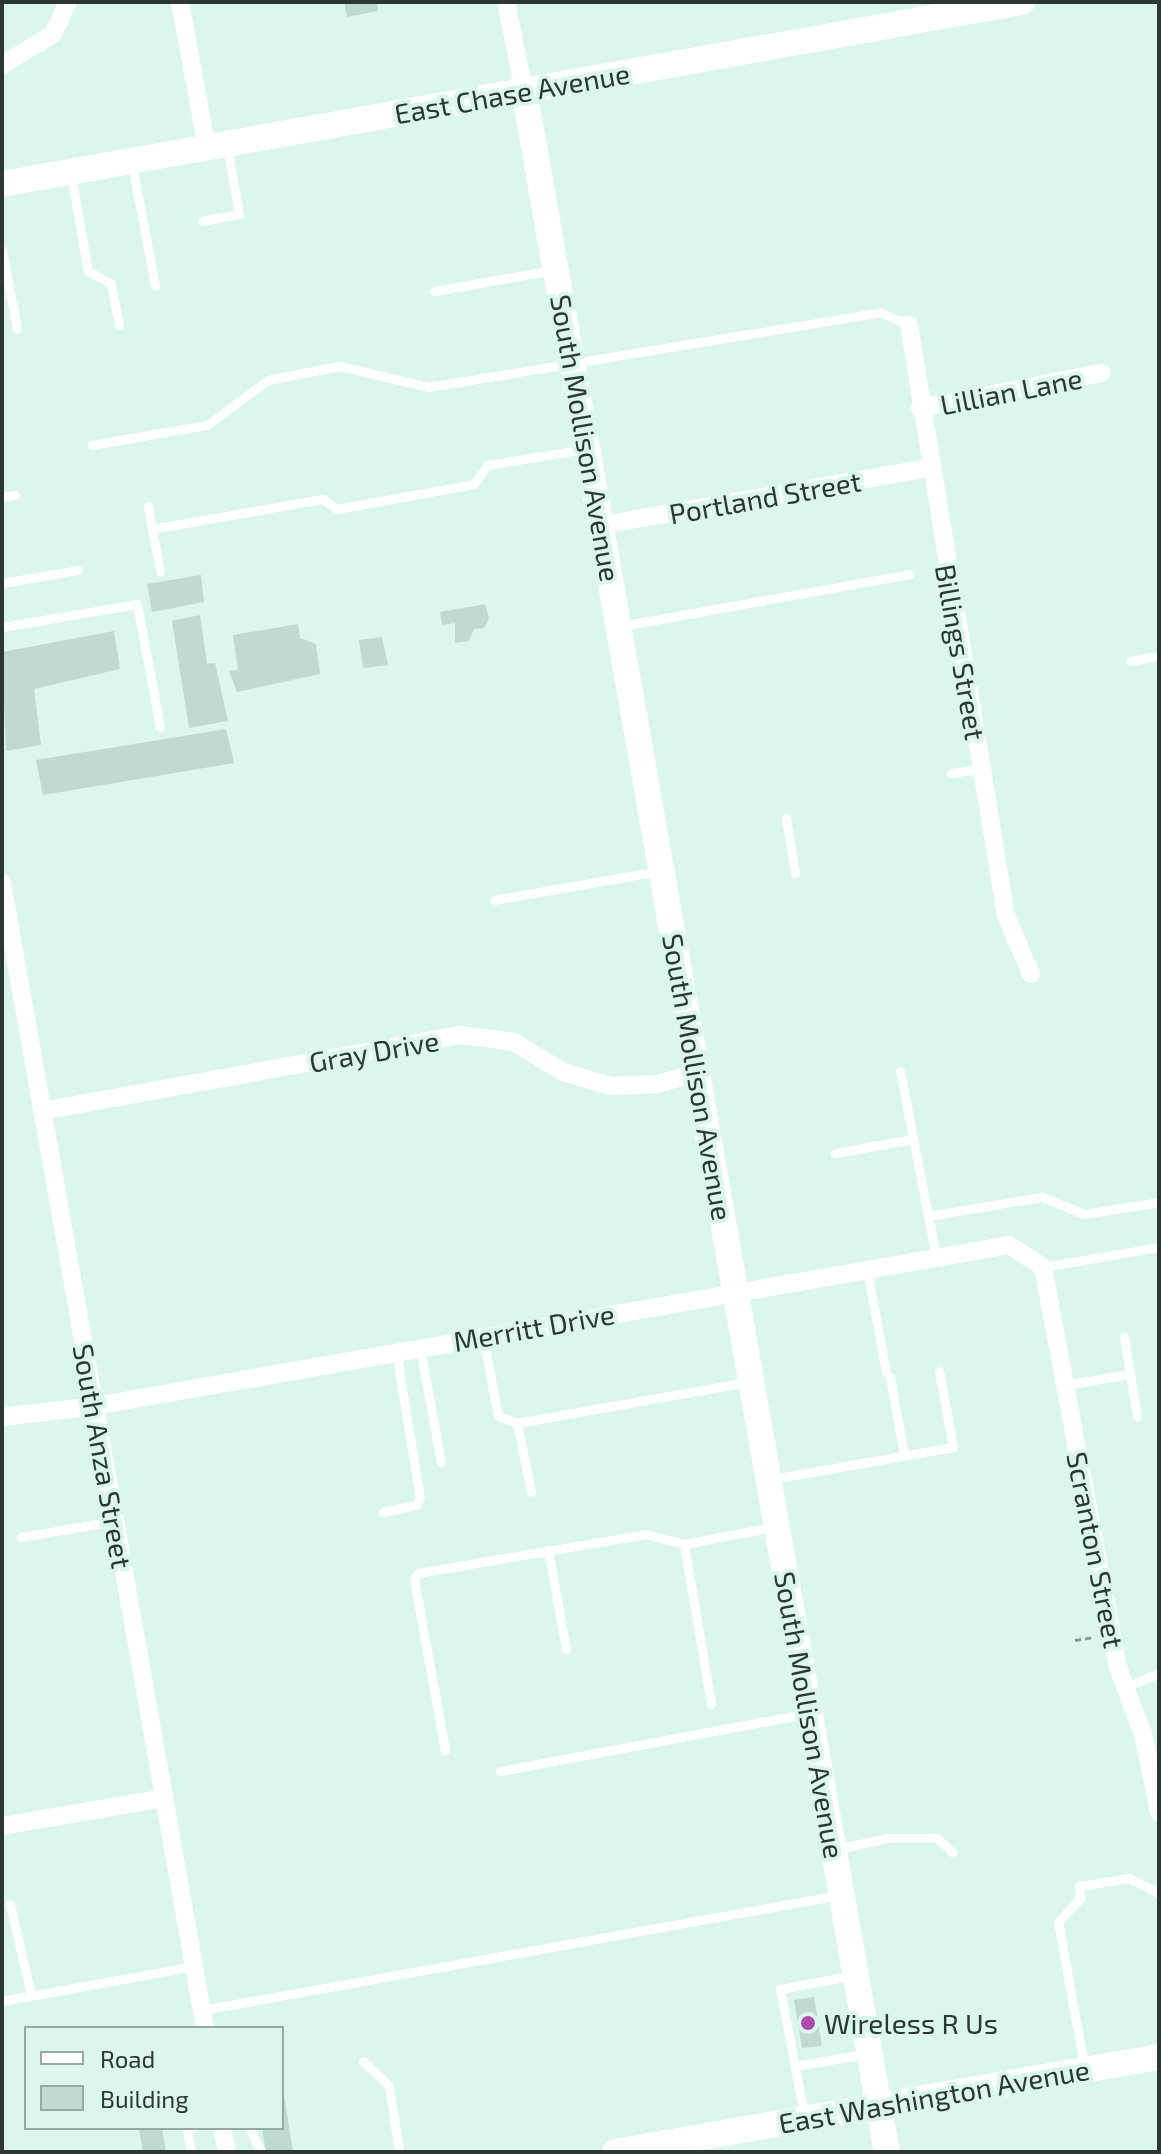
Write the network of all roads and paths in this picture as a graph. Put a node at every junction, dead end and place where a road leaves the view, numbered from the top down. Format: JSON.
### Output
{"nodes":[{"id":1,"x":68,"y":2,"type":"edge"},
{"id":2,"x":180,"y":2,"type":"edge"},
{"id":3,"x":506,"y":2,"type":"edge"},
{"id":4,"x":1022,"y":2,"type":"edge"},
{"id":5,"x":2,"y":65,"type":"edge"},
{"id":6,"x":524,"y":90,"type":"junction"},
{"id":7,"x":217,"y":145,"type":"junction"},
{"id":8,"x":131,"y":160,"type":"junction"},
{"id":9,"x":70,"y":171,"type":"junction"},
{"id":10,"x":2,"y":184,"type":"edge"},
{"id":11,"x":202,"y":221,"type":"dead end"},
{"id":12,"x":2,"y":250,"type":"edge"},
{"id":13,"x":556,"y":270,"type":"junction"},
{"id":14,"x":155,"y":286,"type":"dead end"},
{"id":15,"x":434,"y":291,"type":"dead end"},
{"id":16,"x":119,"y":325,"type":"dead end"},
{"id":17,"x":909,"y":325,"type":"joint"},
{"id":18,"x":17,"y":329,"type":"dead end"},
{"id":19,"x":574,"y":367,"type":"junction"},
{"id":20,"x":1102,"y":373,"type":"dead end"},
{"id":21,"x":920,"y":408,"type":"junction"},
{"id":22,"x":92,"y":445,"type":"dead end"},
{"id":23,"x":588,"y":448,"type":"junction"},
{"id":24,"x":929,"y":468,"type":"junction"},
{"id":25,"x":15,"y":495,"type":"dead end"},
{"id":26,"x":2,"y":497,"type":"edge"},
{"id":27,"x":148,"y":506,"type":"dead end"},
{"id":28,"x":602,"y":525,"type":"junction"},
{"id":29,"x":152,"y":529,"type":"junction"},
{"id":30,"x":78,"y":570,"type":"dead end"},
{"id":31,"x":160,"y":571,"type":"dead end"},
{"id":32,"x":909,"y":574,"type":"dead end"},
{"id":33,"x":2,"y":583,"type":"edge"},
{"id":34,"x":619,"y":626,"type":"junction"},
{"id":35,"x":2,"y":627,"type":"edge"},
{"id":36,"x":1159,"y":656,"type":"edge"},
{"id":37,"x":1130,"y":661,"type":"dead end"},
{"id":38,"x":160,"y":727,"type":"dead end"},
{"id":39,"x":981,"y":769,"type":"junction"},
{"id":40,"x":951,"y":773,"type":"dead end"},
{"id":41,"x":786,"y":818,"type":"dead end"},
{"id":42,"x":662,"y":870,"type":"junction"},
{"id":43,"x":795,"y":873,"type":"dead end"},
{"id":44,"x":2,"y":883,"type":"edge"},
{"id":45,"x":494,"y":900,"type":"dead end"},
{"id":46,"x":1031,"y":974,"type":"dead end"},
{"id":47,"x":900,"y":1071,"type":"dead end"},
{"id":48,"x":697,"y":1072,"type":"junction"},
{"id":49,"x":42,"y":1111,"type":"junction"},
{"id":50,"x":913,"y":1139,"type":"junction"},
{"id":51,"x":835,"y":1153,"type":"dead end"},
{"id":52,"x":1159,"y":1202,"type":"edge"},
{"id":53,"x":928,"y":1216,"type":"junction"},
{"id":54,"x":1159,"y":1247,"type":"edge"},
{"id":55,"x":936,"y":1257,"type":"junction"},
{"id":56,"x":867,"y":1269,"type":"junction"},
{"id":57,"x":1045,"y":1276,"type":"junction"},
{"id":58,"x":735,"y":1291,"type":"junction"},
{"id":59,"x":483,"y":1336,"type":"junction"},
{"id":60,"x":1124,"y":1336,"type":"dead end"},
{"id":61,"x":420,"y":1348,"type":"junction"},
{"id":62,"x":396,"y":1352,"type":"junction"},
{"id":63,"x":939,"y":1371,"type":"dead end"},
{"id":64,"x":1130,"y":1374,"type":"junction"},
{"id":65,"x":751,"y":1382,"type":"junction"},
{"id":66,"x":1065,"y":1385,"type":"junction"},
{"id":67,"x":95,"y":1406,"type":"junction"},
{"id":68,"x":1137,"y":1416,"type":"dead end"},
{"id":69,"x":2,"y":1417,"type":"edge"},
{"id":70,"x":517,"y":1423,"type":"junction"},
{"id":71,"x":904,"y":1455,"type":"junction"},
{"id":72,"x":441,"y":1462,"type":"dead end"},
{"id":73,"x":768,"y":1479,"type":"junction"},
{"id":74,"x":531,"y":1492,"type":"dead end"},
{"id":75,"x":383,"y":1512,"type":"dead end"},
{"id":76,"x":115,"y":1521,"type":"junction"},
{"id":77,"x":777,"y":1526,"type":"junction"},
{"id":78,"x":21,"y":1537,"type":"dead end"},
{"id":79,"x":684,"y":1544,"type":"junction"},
{"id":80,"x":548,"y":1550,"type":"junction"},
{"id":81,"x":566,"y":1649,"type":"dead end"},
{"id":82,"x":1159,"y":1673,"type":"edge"},
{"id":83,"x":1125,"y":1687,"type":"junction"},
{"id":84,"x":711,"y":1704,"type":"dead end"},
{"id":85,"x":810,"y":1713,"type":"junction"},
{"id":86,"x":445,"y":1750,"type":"dead end"},
{"id":87,"x":500,"y":1771,"type":"dead end"},
{"id":88,"x":164,"y":1798,"type":"junction"},
{"id":89,"x":1159,"y":1812,"type":"edge"},
{"id":90,"x":2,"y":1826,"type":"edge"},
{"id":91,"x":834,"y":1850,"type":"junction"},
{"id":92,"x":952,"y":1852,"type":"dead end"},
{"id":93,"x":1159,"y":1893,"type":"edge"},
{"id":94,"x":842,"y":1894,"type":"junction"},
{"id":95,"x":10,"y":1904,"type":"dead end"},
{"id":96,"x":194,"y":1966,"type":"junction"},
{"id":97,"x":856,"y":1975,"type":"junction"},
{"id":98,"x":31,"y":1995,"type":"junction"},
{"id":99,"x":2,"y":2001,"type":"edge"},
{"id":100,"x":203,"y":2019,"type":"edge"},
{"id":101,"x":870,"y":2053,"type":"junction"},
{"id":102,"x":1159,"y":2057,"type":"edge"},
{"id":103,"x":363,"y":2061,"type":"dead end"},
{"id":104,"x":795,"y":2066,"type":"junction"},
{"id":105,"x":1085,"y":2069,"type":"junction"},
{"id":106,"x":879,"y":2105,"type":"junction"},
{"id":107,"x":805,"y":2119,"type":"junction"},
{"id":108,"x":189,"y":2130,"type":"edge"},
{"id":109,"x":249,"y":2132,"type":"edge"},
{"id":110,"x":225,"y":2140,"type":"edge"},
{"id":111,"x":699,"y":2145,"type":"edge"},
{"id":112,"x":191,"y":2152,"type":"edge"},
{"id":113,"x":261,"y":2152,"type":"edge"},
{"id":114,"x":399,"y":2152,"type":"edge"},
{"id":115,"x":615,"y":2152,"type":"edge"},
{"id":116,"x":887,"y":2152,"type":"edge"}],
"edges":[{"from":1,"to":5,"type":"street"},
{"from":2,"to":7,"type":"street"},
{"from":3,"to":6,"type":"street","name":"South Mollison Avenue"},
{"from":4,"to":6,"type":"main road","name":"East Chase Avenue"},
{"from":6,"to":7,"type":"main road","name":"East Chase Avenue"},
{"from":6,"to":13,"type":"main road","name":"South Mollison Avenue"},
{"from":7,"to":8,"type":"main road","name":"East Chase Avenue"},
{"from":7,"to":11,"type":"lane"},
{"from":8,"to":9,"type":"main road","name":"East Chase Avenue"},
{"from":8,"to":14,"type":"lane"},
{"from":9,"to":10,"type":"main road","name":"East Chase Avenue"},
{"from":9,"to":16,"type":"lane"},
{"from":12,"to":18,"type":"lane"},
{"from":13,"to":15,"type":"lane"},
{"from":13,"to":19,"type":"main road","name":"South Mollison Avenue"},
{"from":17,"to":19,"type":"lane"},
{"from":17,"to":21,"type":"street","name":"Billings Street"},
{"from":19,"to":22,"type":"lane"},
{"from":19,"to":23,"type":"main road","name":"South Mollison Avenue"},
{"from":20,"to":21,"type":"street","name":"Lillian Lane"},
{"from":21,"to":24,"type":"street","name":"Billings Street"},
{"from":23,"to":28,"type":"main road","name":"South Mollison Avenue"},
{"from":23,"to":29,"type":"lane"},
{"from":24,"to":28,"type":"street","name":"Portland Street"},
{"from":24,"to":39,"type":"street","name":"Billings Street"},
{"from":25,"to":26,"type":"lane"},
{"from":27,"to":29,"type":"lane"},
{"from":28,"to":34,"type":"main road","name":"South Mollison Avenue"},
{"from":29,"to":31,"type":"lane"},
{"from":30,"to":33,"type":"lane"},
{"from":32,"to":34,"type":"lane"},
{"from":34,"to":42,"type":"main road","name":"South Mollison Avenue"},
{"from":35,"to":38,"type":"lane"},
{"from":36,"to":37,"type":"lane"},
{"from":39,"to":40,"type":"lane"},
{"from":39,"to":46,"type":"street","name":"Billings Street"},
{"from":41,"to":43,"type":"lane"},
{"from":42,"to":45,"type":"lane"},
{"from":42,"to":48,"type":"main road","name":"South Mollison Avenue"},
{"from":44,"to":49,"type":"street","name":"South Anza Street"},
{"from":47,"to":50,"type":"lane"},
{"from":48,"to":49,"type":"street","name":"Gray Drive"},
{"from":48,"to":58,"type":"main road","name":"South Mollison Avenue"},
{"from":49,"to":67,"type":"street","name":"South Anza Street"},
{"from":50,"to":51,"type":"lane"},
{"from":50,"to":53,"type":"lane"},
{"from":52,"to":53,"type":"lane"},
{"from":53,"to":55,"type":"lane"},
{"from":54,"to":57,"type":"lane"},
{"from":55,"to":56,"type":"street","name":"Merritt Drive"},
{"from":55,"to":57,"type":"street","name":"Merritt Drive"},
{"from":56,"to":58,"type":"street","name":"Merritt Drive"},
{"from":56,"to":71,"type":"lane"},
{"from":57,"to":66,"type":"street","name":"Scranton Street"},
{"from":58,"to":59,"type":"street","name":"Merritt Drive"},
{"from":58,"to":65,"type":"main road","name":"South Mollison Avenue"},
{"from":59,"to":61,"type":"street","name":"Merritt Drive"},
{"from":59,"to":70,"type":"lane"},
{"from":60,"to":64,"type":"lane"},
{"from":61,"to":62,"type":"street","name":"Merritt Drive"},
{"from":61,"to":72,"type":"lane"},
{"from":62,"to":67,"type":"street","name":"Merritt Drive"},
{"from":62,"to":75,"type":"lane"},
{"from":63,"to":71,"type":"lane"},
{"from":64,"to":66,"type":"lane"},
{"from":64,"to":68,"type":"lane"},
{"from":65,"to":70,"type":"lane"},
{"from":65,"to":73,"type":"main road","name":"South Mollison Avenue"},
{"from":66,"to":83,"type":"street","name":"Scranton Street"},
{"from":67,"to":69,"type":"street","name":"Merritt Drive"},
{"from":67,"to":76,"type":"street","name":"South Anza Street"},
{"from":70,"to":74,"type":"lane"},
{"from":71,"to":73,"type":"lane"},
{"from":73,"to":77,"type":"main road","name":"South Mollison Avenue"},
{"from":76,"to":78,"type":"lane"},
{"from":76,"to":88,"type":"street","name":"South Anza Street"},
{"from":77,"to":79,"type":"lane"},
{"from":77,"to":85,"type":"main road","name":"South Mollison Avenue"},
{"from":79,"to":80,"type":"lane"},
{"from":79,"to":84,"type":"lane"},
{"from":80,"to":81,"type":"lane"},
{"from":80,"to":86,"type":"lane"},
{"from":82,"to":83,"type":"lane"},
{"from":83,"to":89,"type":"street","name":"Scranton Street"},
{"from":85,"to":87,"type":"lane"},
{"from":85,"to":91,"type":"main road","name":"South Mollison Avenue"},
{"from":88,"to":90,"type":"street"},
{"from":88,"to":96,"type":"street","name":"South Anza Street"},
{"from":91,"to":92,"type":"lane"},
{"from":91,"to":94,"type":"main road","name":"South Mollison Avenue"},
{"from":93,"to":105,"type":"lane"},
{"from":94,"to":97,"type":"main road","name":"South Mollison Avenue"},
{"from":94,"to":100,"type":"lane"},
{"from":95,"to":98,"type":"lane"},
{"from":96,"to":98,"type":"lane"},
{"from":96,"to":100,"type":"street","name":"South Anza Street"},
{"from":97,"to":101,"type":"main road","name":"South Mollison Avenue"},
{"from":97,"to":104,"type":"lane"},
{"from":98,"to":99,"type":"lane"},
{"from":101,"to":104,"type":"lane"},
{"from":101,"to":106,"type":"main road","name":"South Mollison Avenue"},
{"from":102,"to":105,"type":"main road","name":"East Washington Avenue"},
{"from":103,"to":114,"type":"lane"},
{"from":104,"to":107,"type":"lane"},
{"from":105,"to":106,"type":"main road","name":"East Washington Avenue"},
{"from":106,"to":107,"type":"main road","name":"East Washington Avenue"},
{"from":106,"to":116,"type":"main road","name":"South Mollison Avenue"},
{"from":107,"to":111,"type":"main road","name":"East Washington Avenue"},
{"from":108,"to":112,"type":"lane"},
{"from":109,"to":110,"type":"lane"},
{"from":109,"to":113,"type":"lane"},
{"from":111,"to":115,"type":"main road","name":"East Washington Avenue"}]}
